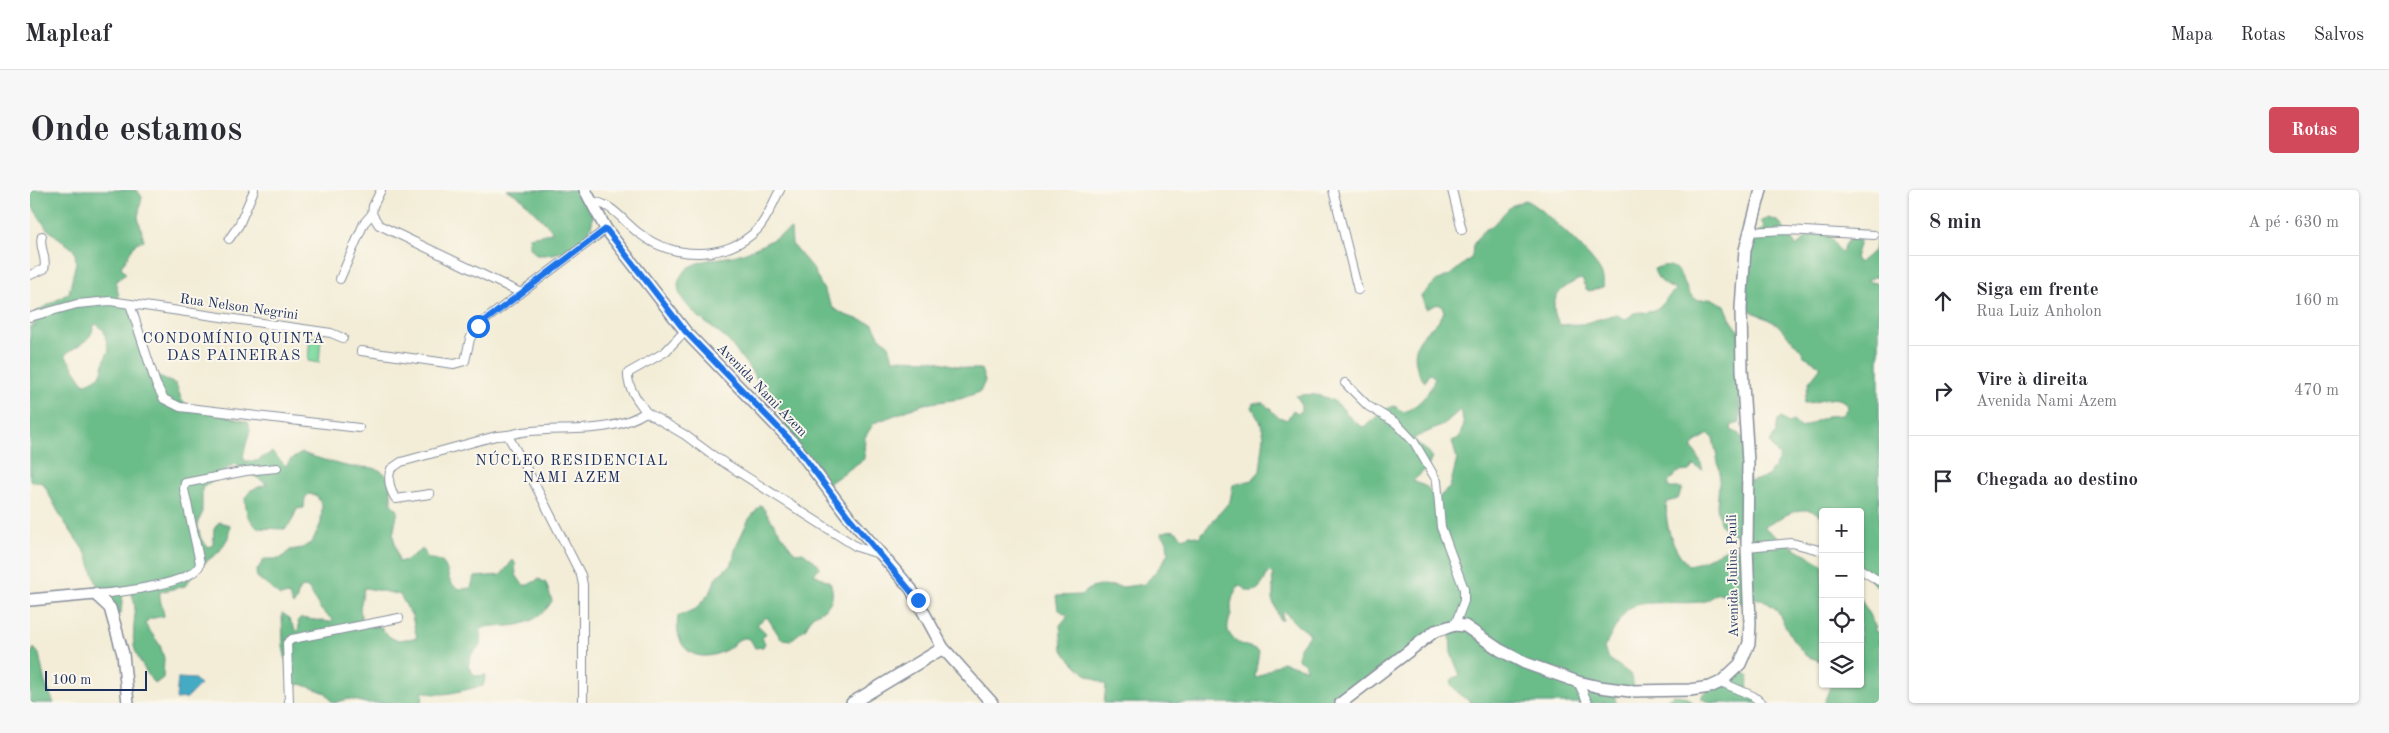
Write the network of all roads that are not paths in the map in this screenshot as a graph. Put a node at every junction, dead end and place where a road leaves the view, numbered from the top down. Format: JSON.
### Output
{"nodes":[{"id":1,"x":254,"y":190,"type":"edge"},
{"id":2,"x":381,"y":190,"type":"edge"},
{"id":3,"x":585,"y":190,"type":"edge"},
{"id":4,"x":780,"y":190,"type":"edge"},
{"id":5,"x":1333,"y":190,"type":"edge"},
{"id":6,"x":1452,"y":190,"type":"edge"},
{"id":7,"x":1761,"y":190,"type":"edge"},
{"id":8,"x":590,"y":201,"type":"junction"},
{"id":9,"x":372,"y":214,"type":"junction"},
{"id":10,"x":606,"y":229,"type":"junction"},
{"id":11,"x":1462,"y":230,"type":"dead end"},
{"id":12,"x":1748,"y":232,"type":"junction"},
{"id":13,"x":1874,"y":235,"type":"dead end"},
{"id":14,"x":42,"y":236,"type":"dead end"},
{"id":15,"x":229,"y":239,"type":"dead end"},
{"id":16,"x":30,"y":275,"type":"edge"},
{"id":17,"x":340,"y":279,"type":"dead end"},
{"id":18,"x":1358,"y":290,"type":"dead end"},
{"id":19,"x":520,"y":293,"type":"junction"},
{"id":20,"x":130,"y":304,"type":"junction"},
{"id":21,"x":30,"y":317,"type":"edge"},
{"id":22,"x":685,"y":331,"type":"junction"},
{"id":23,"x":343,"y":338,"type":"dead end"},
{"id":24,"x":361,"y":351,"type":"dead end"},
{"id":25,"x":1345,"y":383,"type":"dead end"},
{"id":26,"x":646,"y":412,"type":"junction"},
{"id":27,"x":359,"y":428,"type":"dead end"},
{"id":28,"x":508,"y":436,"type":"junction"},
{"id":29,"x":277,"y":468,"type":"dead end"},
{"id":30,"x":430,"y":494,"type":"dead end"},
{"id":31,"x":1747,"y":547,"type":"junction"},
{"id":32,"x":1819,"y":550,"type":"edge"},
{"id":33,"x":881,"y":555,"type":"junction"},
{"id":34,"x":1864,"y":572,"type":"edge"},
{"id":35,"x":1879,"y":581,"type":"edge"},
{"id":36,"x":95,"y":594,"type":"junction"},
{"id":37,"x":30,"y":600,"type":"edge"},
{"id":38,"x":399,"y":618,"type":"dead end"},
{"id":39,"x":1455,"y":625,"type":"junction"},
{"id":40,"x":943,"y":648,"type":"junction"},
{"id":41,"x":1578,"y":682,"type":"junction"},
{"id":42,"x":1721,"y":682,"type":"junction"},
{"id":43,"x":128,"y":703,"type":"edge"},
{"id":44,"x":289,"y":703,"type":"edge"},
{"id":45,"x":583,"y":703,"type":"edge"},
{"id":46,"x":852,"y":703,"type":"edge"},
{"id":47,"x":992,"y":703,"type":"edge"},
{"id":48,"x":1341,"y":703,"type":"edge"},
{"id":49,"x":1588,"y":703,"type":"edge"},
{"id":50,"x":1762,"y":703,"type":"edge"}],
"edges":[{"from":1,"to":15,"type":"street"},
{"from":2,"to":9,"type":"street"},
{"from":3,"to":8,"type":"street","name":"Avenida Nami Azem"},
{"from":4,"to":8,"type":"street"},
{"from":5,"to":18,"type":"street"},
{"from":6,"to":11,"type":"street"},
{"from":7,"to":12,"type":"street","name":"Avenida Julius Pauli"},
{"from":8,"to":10,"type":"street","name":"Avenida Nami Azem"},
{"from":9,"to":17,"type":"street"},
{"from":9,"to":19,"type":"street"},
{"from":10,"to":19,"type":"street"},
{"from":10,"to":22,"type":"street","name":"Avenida Nami Azem"},
{"from":12,"to":13,"type":"street"},
{"from":12,"to":31,"type":"street","name":"Avenida Julius Pauli"},
{"from":14,"to":16,"type":"street"},
{"from":19,"to":24,"type":"street"},
{"from":20,"to":21,"type":"street","name":"Rua Nelson Negrini"},
{"from":20,"to":23,"type":"street","name":"Rua Nelson Negrini"},
{"from":20,"to":27,"type":"street"},
{"from":22,"to":26,"type":"street"},
{"from":22,"to":33,"type":"street","name":"Avenida Nami Azem"},
{"from":25,"to":39,"type":"street"},
{"from":26,"to":28,"type":"street"},
{"from":26,"to":33,"type":"street"},
{"from":28,"to":30,"type":"street"},
{"from":28,"to":45,"type":"street"},
{"from":29,"to":36,"type":"street"},
{"from":31,"to":32,"type":"street"},
{"from":31,"to":42,"type":"street","name":"Avenida Julius Pauli"},
{"from":33,"to":40,"type":"street","name":"Avenida Nami Azem"},
{"from":34,"to":35,"type":"street"},
{"from":36,"to":37,"type":"street"},
{"from":36,"to":43,"type":"street"},
{"from":38,"to":44,"type":"street"},
{"from":39,"to":41,"type":"street","name":"Avenida Julius Pauli"},
{"from":39,"to":48,"type":"street"},
{"from":40,"to":46,"type":"street"},
{"from":40,"to":47,"type":"street","name":"Avenida Nami Azem"},
{"from":41,"to":42,"type":"street","name":"Avenida Julius Pauli"},
{"from":41,"to":49,"type":"street"},
{"from":42,"to":50,"type":"street"}]}
